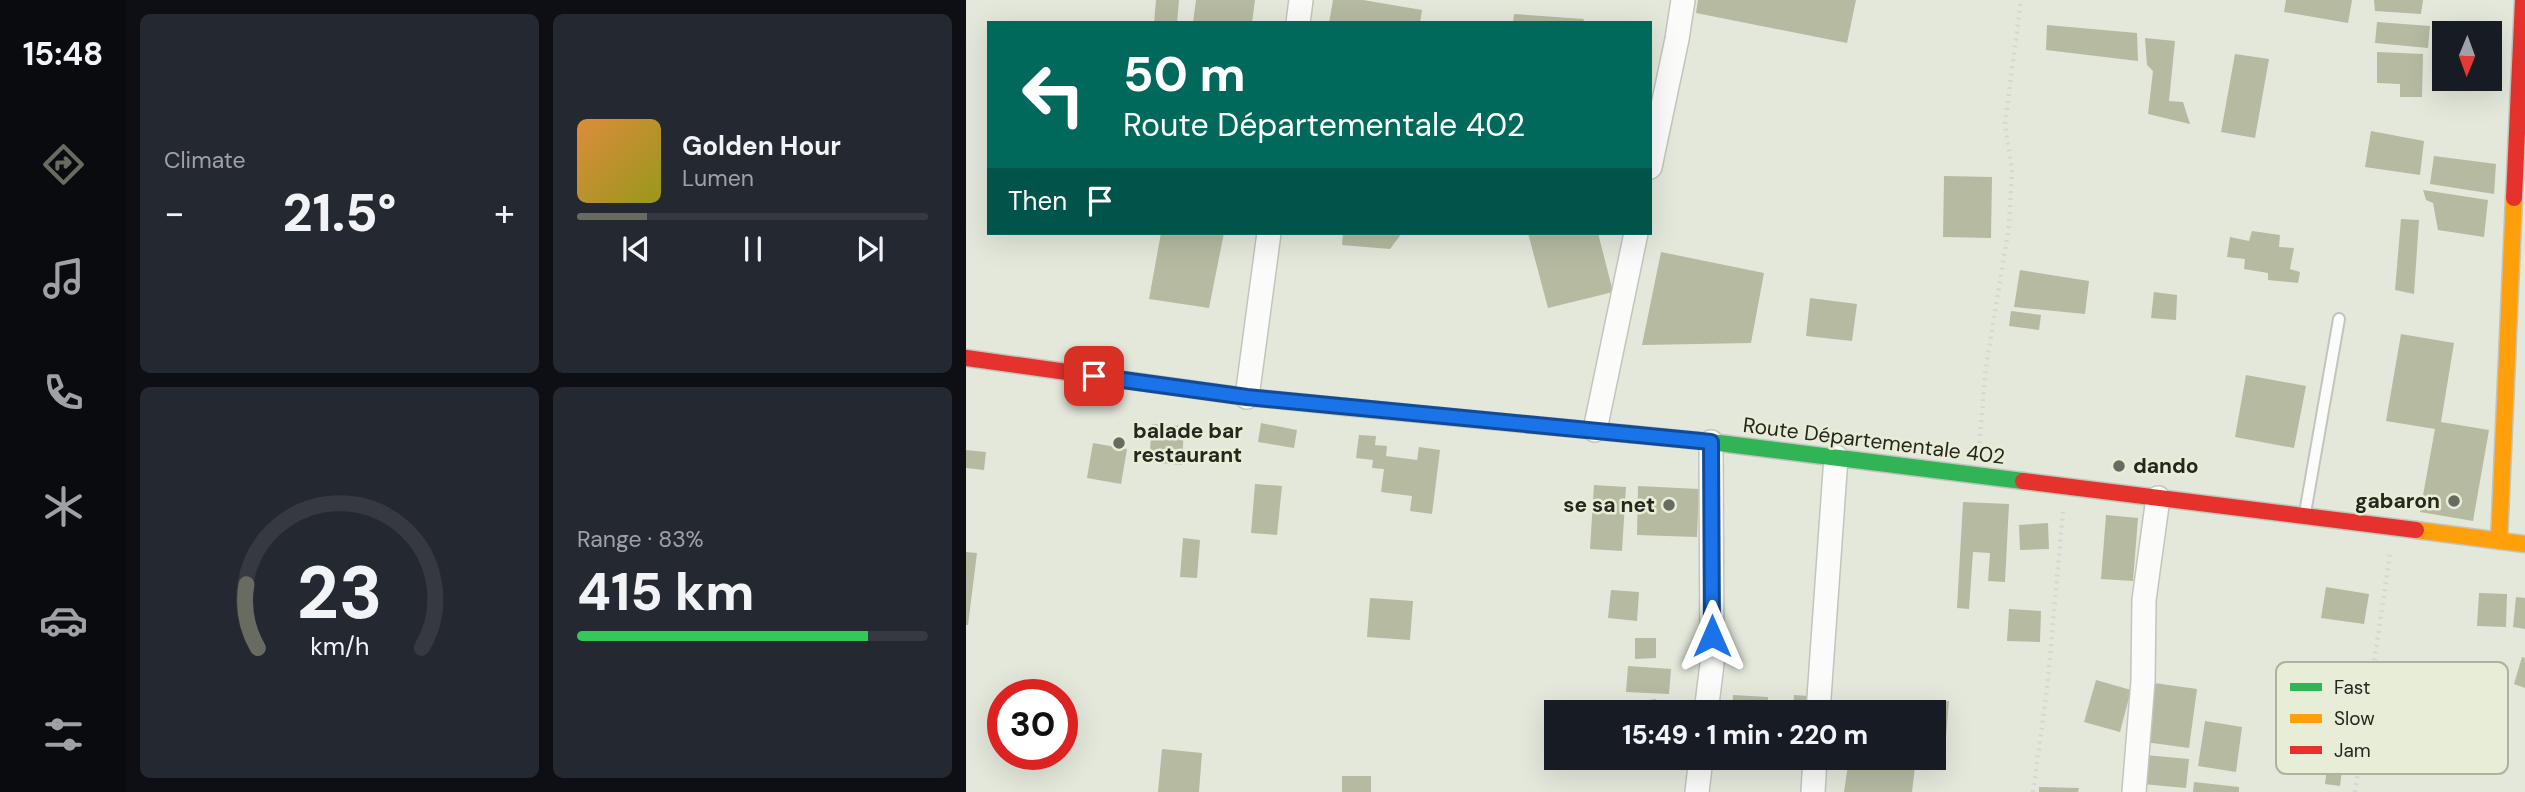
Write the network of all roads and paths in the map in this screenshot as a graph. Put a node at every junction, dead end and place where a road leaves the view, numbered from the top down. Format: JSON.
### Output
{"nodes":[{"id":1,"x":1301,"y":0,"type":"edge"},
{"id":2,"x":1683,"y":0,"type":"edge"},
{"id":3,"x":2021,"y":0,"type":"edge"},
{"id":4,"x":2523,"y":0,"type":"edge"},
{"id":5,"x":1298,"y":21,"type":"edge"},
{"id":6,"x":1652,"y":158,"type":"edge"},
{"id":7,"x":1269,"y":235,"type":"edge"},
{"id":8,"x":1636,"y":235,"type":"edge"},
{"id":9,"x":2339,"y":319,"type":"dead end"},
{"id":10,"x":966,"y":358,"type":"edge"},
{"id":11,"x":1247,"y":397,"type":"junction"},
{"id":12,"x":1595,"y":429,"type":"junction"},
{"id":13,"x":1711,"y":442,"type":"junction"},
{"id":14,"x":1836,"y":457,"type":"junction"},
{"id":15,"x":1977,"y":475,"type":"junction"},
{"id":16,"x":2065,"y":486,"type":"junction"},
{"id":17,"x":2158,"y":498,"type":"junction"},
{"id":18,"x":2305,"y":517,"type":"junction"},
{"id":19,"x":2394,"y":528,"type":"junction"},
{"id":20,"x":2498,"y":541,"type":"junction"},
{"id":21,"x":2525,"y":544,"type":"edge"},
{"id":22,"x":2374,"y":662,"type":"edge"},
{"id":23,"x":1708,"y":700,"type":"edge"},
{"id":24,"x":1819,"y":700,"type":"edge"},
{"id":25,"x":1700,"y":770,"type":"edge"},
{"id":26,"x":1814,"y":770,"type":"edge"},
{"id":27,"x":2358,"y":774,"type":"edge"},
{"id":28,"x":1697,"y":792,"type":"edge"},
{"id":29,"x":1813,"y":792,"type":"edge"},
{"id":30,"x":2033,"y":792,"type":"edge"},
{"id":31,"x":2134,"y":792,"type":"edge"},
{"id":32,"x":2355,"y":792,"type":"edge"}],
"edges":[{"from":1,"to":5,"type":"street"},
{"from":2,"to":6,"type":"street"},
{"from":3,"to":15,"type":"path"},
{"from":4,"to":20,"type":"main road"},
{"from":7,"to":11,"type":"street"},
{"from":8,"to":12,"type":"street"},
{"from":9,"to":18,"type":"lane"},
{"from":10,"to":11,"type":"main road","name":"Route Départementale 402"},
{"from":11,"to":12,"type":"main road","name":"Route Départementale 402"},
{"from":12,"to":13,"type":"main road","name":"Route Départementale 402"},
{"from":13,"to":14,"type":"main road","name":"Route Départementale 402"},
{"from":13,"to":23,"type":"street"},
{"from":14,"to":15,"type":"main road","name":"Route Départementale 402"},
{"from":14,"to":24,"type":"street"},
{"from":15,"to":16,"type":"main road","name":"Route Départementale 402"},
{"from":16,"to":17,"type":"main road","name":"Route Départementale 402"},
{"from":16,"to":30,"type":"path"},
{"from":17,"to":18,"type":"main road","name":"Route Départementale 402"},
{"from":17,"to":31,"type":"street"},
{"from":18,"to":19,"type":"main road","name":"Route Départementale 402"},
{"from":19,"to":20,"type":"main road","name":"Route Départementale 402"},
{"from":19,"to":22,"type":"path"},
{"from":20,"to":21,"type":"main road","name":"Route Départementale 402"},
{"from":25,"to":28,"type":"street"},
{"from":26,"to":29,"type":"street"},
{"from":27,"to":32,"type":"path"}]}
